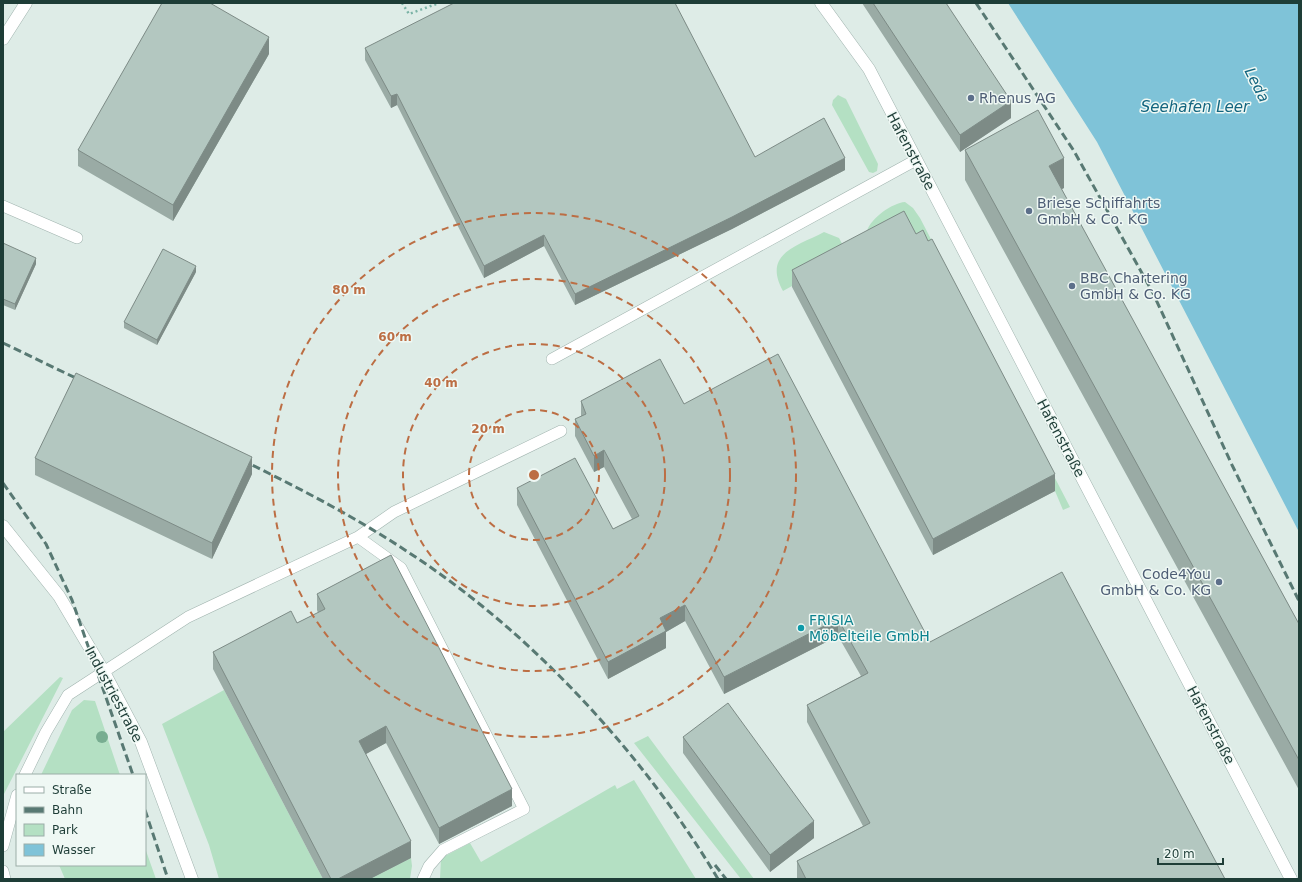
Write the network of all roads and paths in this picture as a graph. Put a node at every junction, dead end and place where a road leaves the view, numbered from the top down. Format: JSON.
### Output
{"nodes":[{"id":1,"x":26,"y":3,"type":"edge"},
{"id":2,"x":402,"y":3,"type":"edge"},
{"id":3,"x":439,"y":3,"type":"edge"},
{"id":4,"x":821,"y":3,"type":"edge"},
{"id":5,"x":3,"y":39,"type":"edge"},
{"id":6,"x":916,"y":160,"type":"junction"},
{"id":7,"x":3,"y":206,"type":"edge"},
{"id":8,"x":77,"y":238,"type":"dead end"},
{"id":9,"x":552,"y":359,"type":"dead end"},
{"id":10,"x":561,"y":431,"type":"dead end"},
{"id":11,"x":3,"y":526,"type":"edge"},
{"id":12,"x":358,"y":537,"type":"junction"},
{"id":13,"x":104,"y":672,"type":"junction"},
{"id":14,"x":25,"y":774,"type":"edge"},
{"id":15,"x":16,"y":799,"type":"edge"},
{"id":16,"x":3,"y":846,"type":"edge"},
{"id":17,"x":3,"y":871,"type":"edge"},
{"id":18,"x":5,"y":879,"type":"edge"},
{"id":19,"x":192,"y":879,"type":"edge"},
{"id":20,"x":423,"y":879,"type":"edge"},
{"id":21,"x":1291,"y":879,"type":"edge"}],
"edges":[{"from":1,"to":5,"type":"street"},
{"from":2,"to":3,"type":"path"},
{"from":4,"to":6,"type":"street","name":"Hafenstraße"},
{"from":6,"to":9,"type":"lane"},
{"from":6,"to":21,"type":"street","name":"Hafenstraße"},
{"from":7,"to":8,"type":"lane"},
{"from":10,"to":12,"type":"lane"},
{"from":11,"to":13,"type":"street","name":"Industriestraße"},
{"from":12,"to":13,"type":"lane"},
{"from":12,"to":20,"type":"lane"},
{"from":13,"to":14,"type":"lane"},
{"from":13,"to":19,"type":"street","name":"Industriestraße"},
{"from":15,"to":16,"type":"lane"},
{"from":17,"to":18,"type":"lane"}]}
